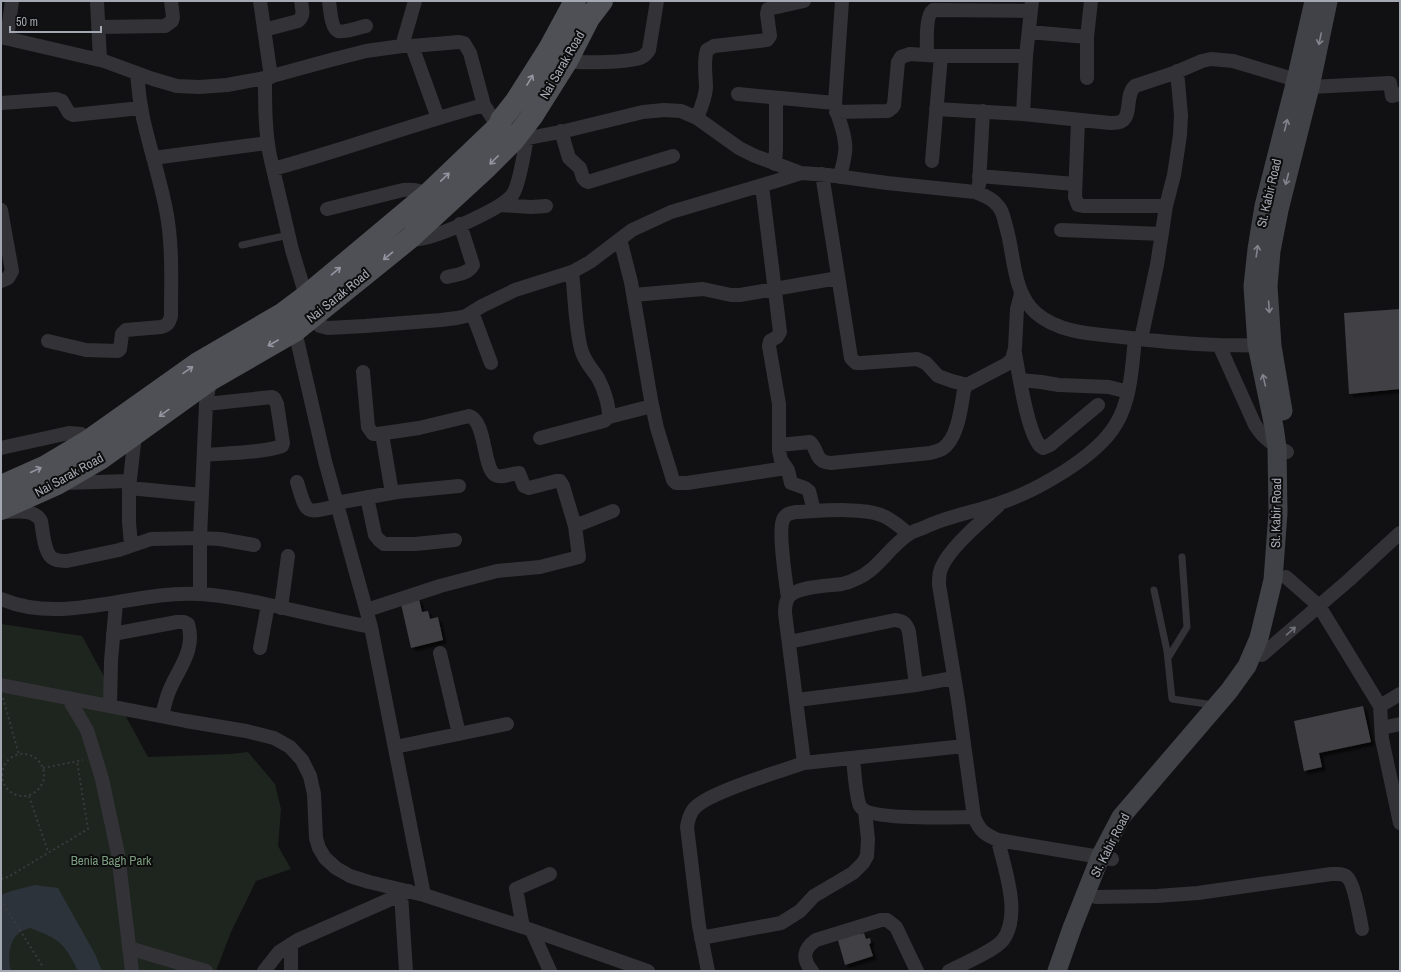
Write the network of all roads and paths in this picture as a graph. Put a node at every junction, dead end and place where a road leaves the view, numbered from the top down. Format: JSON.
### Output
{"nodes":[{"id":1,"x":12,"y":1,"type":"edge"},
{"id":2,"x":97,"y":1,"type":"edge"},
{"id":3,"x":171,"y":1,"type":"edge"},
{"id":4,"x":260,"y":1,"type":"edge"},
{"id":5,"x":301,"y":1,"type":"edge"},
{"id":6,"x":329,"y":1,"type":"edge"},
{"id":7,"x":415,"y":1,"type":"edge"},
{"id":8,"x":575,"y":1,"type":"edge"},
{"id":9,"x":602,"y":1,"type":"edge"},
{"id":10,"x":657,"y":1,"type":"edge"},
{"id":11,"x":804,"y":1,"type":"edge"},
{"id":12,"x":842,"y":1,"type":"edge"},
{"id":13,"x":1091,"y":1,"type":"edge"},
{"id":14,"x":1314,"y":1,"type":"edge"},
{"id":15,"x":1328,"y":1,"type":"edge"},
{"id":16,"x":1016,"y":6,"type":"edge"},
{"id":17,"x":1031,"y":6,"type":"edge"},
{"id":18,"x":366,"y":26,"type":"dead end"},
{"id":19,"x":98,"y":27,"type":"junction"},
{"id":20,"x":264,"y":30,"type":"junction"},
{"id":21,"x":1029,"y":32,"type":"junction"},
{"id":22,"x":1087,"y":37,"type":"junction"},
{"id":23,"x":4,"y":38,"type":"edge"},
{"id":24,"x":407,"y":46,"type":"junction"},
{"id":25,"x":927,"y":55,"type":"junction"},
{"id":26,"x":941,"y":56,"type":"junction"},
{"id":27,"x":1026,"y":56,"type":"junction"},
{"id":28,"x":100,"y":60,"type":"junction"},
{"id":29,"x":567,"y":61,"type":"junction"},
{"id":30,"x":1177,"y":71,"type":"junction"},
{"id":31,"x":137,"y":73,"type":"junction"},
{"id":32,"x":268,"y":78,"type":"junction"},
{"id":33,"x":1087,"y":78,"type":"dead end"},
{"id":34,"x":1303,"y":83,"type":"junction"},
{"id":35,"x":738,"y":94,"type":"dead end"},
{"id":36,"x":1400,"y":94,"type":"edge"},
{"id":37,"x":776,"y":98,"type":"junction"},
{"id":38,"x":1,"y":103,"type":"edge"},
{"id":39,"x":484,"y":105,"type":"junction"},
{"id":40,"x":141,"y":108,"type":"junction"},
{"id":41,"x":836,"y":108,"type":"junction"},
{"id":42,"x":936,"y":109,"type":"junction"},
{"id":43,"x":983,"y":111,"type":"junction"},
{"id":44,"x":1023,"y":114,"type":"junction"},
{"id":45,"x":438,"y":118,"type":"junction"},
{"id":46,"x":697,"y":118,"type":"junction"},
{"id":47,"x":1078,"y":120,"type":"junction"},
{"id":48,"x":561,"y":131,"type":"junction"},
{"id":49,"x":514,"y":134,"type":"junction"},
{"id":50,"x":267,"y":143,"type":"junction"},
{"id":51,"x":673,"y":156,"type":"dead end"},
{"id":52,"x":153,"y":158,"type":"junction"},
{"id":53,"x":932,"y":161,"type":"dead end"},
{"id":54,"x":775,"y":164,"type":"junction"},
{"id":55,"x":273,"y":169,"type":"junction"},
{"id":56,"x":801,"y":173,"type":"junction"},
{"id":57,"x":822,"y":174,"type":"junction"},
{"id":58,"x":840,"y":176,"type":"junction"},
{"id":59,"x":979,"y":176,"type":"junction"},
{"id":60,"x":1075,"y":184,"type":"junction"},
{"id":61,"x":762,"y":186,"type":"junction"},
{"id":62,"x":978,"y":193,"type":"junction"},
{"id":63,"x":437,"y":200,"type":"junction"},
{"id":64,"x":500,"y":205,"type":"junction"},
{"id":65,"x":546,"y":206,"type":"dead end"},
{"id":66,"x":1166,"y":206,"type":"junction"},
{"id":67,"x":327,"y":209,"type":"dead end"},
{"id":68,"x":1,"y":210,"type":"edge"},
{"id":69,"x":460,"y":224,"type":"junction"},
{"id":70,"x":1061,"y":230,"type":"dead end"},
{"id":71,"x":1162,"y":234,"type":"junction"},
{"id":72,"x":289,"y":235,"type":"junction"},
{"id":73,"x":410,"y":238,"type":"junction"},
{"id":74,"x":620,"y":239,"type":"junction"},
{"id":75,"x":242,"y":245,"type":"dead end"},
{"id":76,"x":572,"y":272,"type":"junction"},
{"id":77,"x":447,"y":277,"type":"dead end"},
{"id":78,"x":838,"y":278,"type":"junction"},
{"id":79,"x":1,"y":281,"type":"edge"},
{"id":80,"x":774,"y":290,"type":"junction"},
{"id":81,"x":1022,"y":294,"type":"junction"},
{"id":82,"x":633,"y":295,"type":"junction"},
{"id":83,"x":309,"y":306,"type":"junction"},
{"id":84,"x":472,"y":312,"type":"junction"},
{"id":85,"x":295,"y":331,"type":"junction"},
{"id":86,"x":1138,"y":339,"type":"junction"},
{"id":87,"x":48,"y":341,"type":"dead end"},
{"id":88,"x":1219,"y":345,"type":"junction"},
{"id":89,"x":1264,"y":346,"type":"junction"},
{"id":90,"x":1015,"y":353,"type":"junction"},
{"id":91,"x":491,"y":363,"type":"dead end"},
{"id":92,"x":363,"y":372,"type":"dead end"},
{"id":93,"x":210,"y":380,"type":"junction"},
{"id":94,"x":1020,"y":380,"type":"junction"},
{"id":95,"x":967,"y":385,"type":"junction"},
{"id":96,"x":1128,"y":392,"type":"junction"},
{"id":97,"x":206,"y":404,"type":"junction"},
{"id":98,"x":1098,"y":405,"type":"dead end"},
{"id":99,"x":652,"y":406,"type":"junction"},
{"id":100,"x":609,"y":417,"type":"junction"},
{"id":101,"x":382,"y":434,"type":"junction"},
{"id":102,"x":135,"y":435,"type":"junction"},
{"id":103,"x":540,"y":438,"type":"dead end"},
{"id":104,"x":88,"y":441,"type":"junction"},
{"id":105,"x":779,"y":446,"type":"junction"},
{"id":106,"x":1,"y":448,"type":"edge"},
{"id":107,"x":1282,"y":449,"type":"junction"},
{"id":108,"x":204,"y":454,"type":"junction"},
{"id":109,"x":786,"y":468,"type":"junction"},
{"id":110,"x":297,"y":482,"type":"dead end"},
{"id":111,"x":57,"y":484,"type":"junction"},
{"id":112,"x":129,"y":485,"type":"junction"},
{"id":113,"x":1,"y":486,"type":"edge"},
{"id":114,"x":459,"y":486,"type":"dead end"},
{"id":115,"x":392,"y":493,"type":"junction"},
{"id":116,"x":202,"y":495,"type":"junction"},
{"id":117,"x":367,"y":497,"type":"junction"},
{"id":118,"x":1001,"y":503,"type":"junction"},
{"id":119,"x":337,"y":504,"type":"junction"},
{"id":120,"x":1,"y":510,"type":"edge"},
{"id":121,"x":613,"y":511,"type":"dead end"},
{"id":122,"x":814,"y":512,"type":"junction"},
{"id":123,"x":576,"y":526,"type":"junction"},
{"id":124,"x":1400,"y":533,"type":"edge"},
{"id":125,"x":909,"y":534,"type":"junction"},
{"id":126,"x":200,"y":538,"type":"junction"},
{"id":127,"x":455,"y":540,"type":"dead end"},
{"id":128,"x":131,"y":545,"type":"junction"},
{"id":129,"x":254,"y":545,"type":"dead end"},
{"id":130,"x":288,"y":556,"type":"dead end"},
{"id":131,"x":1182,"y":556,"type":"dead end"},
{"id":132,"x":1286,"y":577,"type":"junction"},
{"id":133,"x":1154,"y":590,"type":"dead end"},
{"id":134,"x":200,"y":594,"type":"junction"},
{"id":135,"x":788,"y":598,"type":"junction"},
{"id":136,"x":1,"y":599,"type":"edge"},
{"id":137,"x":116,"y":603,"type":"junction"},
{"id":138,"x":275,"y":606,"type":"junction"},
{"id":139,"x":1319,"y":606,"type":"junction"},
{"id":140,"x":367,"y":610,"type":"junction"},
{"id":141,"x":371,"y":626,"type":"junction"},
{"id":142,"x":113,"y":634,"type":"junction"},
{"id":143,"x":789,"y":642,"type":"junction"},
{"id":144,"x":260,"y":648,"type":"dead end"},
{"id":145,"x":440,"y":653,"type":"dead end"},
{"id":146,"x":1262,"y":655,"type":"junction"},
{"id":147,"x":1168,"y":658,"type":"junction"},
{"id":148,"x":953,"y":678,"type":"junction"},
{"id":149,"x":916,"y":685,"type":"junction"},
{"id":150,"x":2,"y":691,"type":"edge"},
{"id":151,"x":1400,"y":694,"type":"edge"},
{"id":152,"x":68,"y":698,"type":"junction"},
{"id":153,"x":797,"y":700,"type":"junction"},
{"id":154,"x":110,"y":706,"type":"junction"},
{"id":155,"x":1216,"y":706,"type":"junction"},
{"id":156,"x":1380,"y":706,"type":"junction"},
{"id":157,"x":162,"y":716,"type":"junction"},
{"id":158,"x":507,"y":724,"type":"dead end"},
{"id":159,"x":1400,"y":724,"type":"edge"},
{"id":160,"x":1382,"y":728,"type":"junction"},
{"id":161,"x":459,"y":734,"type":"junction"},
{"id":162,"x":964,"y":746,"type":"junction"},
{"id":163,"x":395,"y":747,"type":"junction"},
{"id":164,"x":19,"y":755,"type":"junction"},
{"id":165,"x":96,"y":758,"type":"junction"},
{"id":166,"x":853,"y":758,"type":"junction"},
{"id":167,"x":77,"y":761,"type":"junction"},
{"id":168,"x":804,"y":763,"type":"junction"},
{"id":169,"x":43,"y":768,"type":"junction"},
{"id":170,"x":2,"y":780,"type":"edge"},
{"id":171,"x":28,"y":796,"type":"junction"},
{"id":172,"x":864,"y":811,"type":"junction"},
{"id":173,"x":974,"y":817,"type":"junction"},
{"id":174,"x":1400,"y":823,"type":"edge"},
{"id":175,"x":998,"y":840,"type":"junction"},
{"id":176,"x":48,"y":852,"type":"junction"},
{"id":177,"x":1106,"y":858,"type":"junction"},
{"id":178,"x":550,"y":874,"type":"dead end"},
{"id":179,"x":1,"y":879,"type":"edge"},
{"id":180,"x":405,"y":893,"type":"junction"},
{"id":181,"x":424,"y":895,"type":"junction"},
{"id":182,"x":1096,"y":897,"type":"junction"},
{"id":183,"x":1,"y":900,"type":"edge"},
{"id":184,"x":528,"y":929,"type":"junction"},
{"id":185,"x":1362,"y":929,"type":"dead end"},
{"id":186,"x":701,"y":938,"type":"junction"},
{"id":187,"x":291,"y":944,"type":"junction"},
{"id":188,"x":129,"y":948,"type":"junction"},
{"id":189,"x":43,"y":968,"type":"dead end"},
{"id":190,"x":132,"y":971,"type":"edge"},
{"id":191,"x":206,"y":971,"type":"edge"},
{"id":192,"x":264,"y":971,"type":"edge"},
{"id":193,"x":292,"y":971,"type":"edge"},
{"id":194,"x":406,"y":971,"type":"edge"},
{"id":195,"x":550,"y":971,"type":"edge"},
{"id":196,"x":648,"y":971,"type":"edge"},
{"id":197,"x":708,"y":971,"type":"edge"},
{"id":198,"x":812,"y":971,"type":"edge"},
{"id":199,"x":917,"y":971,"type":"edge"},
{"id":200,"x":949,"y":971,"type":"edge"},
{"id":201,"x":1057,"y":971,"type":"edge"},
{"id":202,"x":1068,"y":971,"type":"edge"}],
"edges":[{"from":1,"to":23,"type":"street"},
{"from":2,"to":19,"type":"street"},
{"from":3,"to":19,"type":"street"},
{"from":4,"to":20,"type":"street"},
{"from":5,"to":20,"type":"street"},
{"from":6,"to":18,"type":"street"},
{"from":7,"to":24,"type":"street"},
{"from":49,"to":8,"type":"main road","name":"Nai Sarak Road","one_way":true},
{"from":9,"to":29,"type":"main road","name":"Nai Sarak Road"},
{"from":10,"to":29,"type":"street"},
{"from":11,"to":46,"type":"street"},
{"from":12,"to":41,"type":"street"},
{"from":13,"to":22,"type":"street"},
{"from":14,"to":34,"type":"main road","name":"St. Kabir Road"},
{"from":15,"to":34,"type":"main road","name":"St. Kabir Road","one_way":true},
{"from":16,"to":17,"type":"street"},
{"from":16,"to":25,"type":"street"},
{"from":17,"to":21,"type":"street"},
{"from":19,"to":28,"type":"street"},
{"from":20,"to":32,"type":"street"},
{"from":21,"to":22,"type":"street"},
{"from":21,"to":27,"type":"street"},
{"from":22,"to":33,"type":"street"},
{"from":23,"to":28,"type":"street"},
{"from":24,"to":32,"type":"street"},
{"from":24,"to":39,"type":"street"},
{"from":24,"to":45,"type":"street"},
{"from":25,"to":26,"type":"street"},
{"from":25,"to":41,"type":"street"},
{"from":26,"to":27,"type":"street"},
{"from":26,"to":42,"type":"street"},
{"from":27,"to":44,"type":"street"},
{"from":28,"to":31,"type":"street"},
{"from":29,"to":49,"type":"main road","name":"Nai Sarak Road"},
{"from":30,"to":34,"type":"street"},
{"from":30,"to":47,"type":"street"},
{"from":30,"to":66,"type":"street"},
{"from":31,"to":32,"type":"street"},
{"from":31,"to":40,"type":"street"},
{"from":32,"to":50,"type":"street"},
{"from":34,"to":36,"type":"street"},
{"from":34,"to":89,"type":"main road","name":"St. Kabir Road"},
{"from":35,"to":37,"type":"street"},
{"from":37,"to":41,"type":"street"},
{"from":37,"to":54,"type":"street"},
{"from":38,"to":40,"type":"street"},
{"from":39,"to":45,"type":"street"},
{"from":39,"to":49,"type":"street"},
{"from":40,"to":52,"type":"street"},
{"from":41,"to":58,"type":"street"},
{"from":42,"to":43,"type":"street"},
{"from":42,"to":53,"type":"street"},
{"from":43,"to":44,"type":"street"},
{"from":43,"to":59,"type":"street"},
{"from":44,"to":47,"type":"street"},
{"from":45,"to":55,"type":"street"},
{"from":46,"to":48,"type":"street"},
{"from":46,"to":54,"type":"street"},
{"from":47,"to":60,"type":"street"},
{"from":48,"to":49,"type":"street"},
{"from":48,"to":51,"type":"street"},
{"from":49,"to":63,"type":"main road","name":"Nai Sarak Road"},
{"from":49,"to":64,"type":"street"},
{"from":50,"to":52,"type":"street"},
{"from":50,"to":55,"type":"street"},
{"from":52,"to":87,"type":"street"},
{"from":54,"to":56,"type":"street"},
{"from":55,"to":72,"type":"street"},
{"from":56,"to":57,"type":"street"},
{"from":56,"to":61,"type":"street"},
{"from":57,"to":58,"type":"street"},
{"from":57,"to":78,"type":"street"},
{"from":58,"to":62,"type":"street"},
{"from":59,"to":60,"type":"street"},
{"from":59,"to":62,"type":"street"},
{"from":60,"to":66,"type":"street"},
{"from":61,"to":74,"type":"street"},
{"from":61,"to":80,"type":"street"},
{"from":62,"to":81,"type":"street"},
{"from":63,"to":67,"type":"street"},
{"from":63,"to":73,"type":"main road","name":"Nai Sarak Road"},
{"from":83,"to":63,"type":"main road","name":"Nai Sarak Road","one_way":true},
{"from":64,"to":65,"type":"street"},
{"from":64,"to":69,"type":"street"},
{"from":66,"to":71,"type":"street"},
{"from":68,"to":79,"type":"street"},
{"from":69,"to":73,"type":"street"},
{"from":69,"to":77,"type":"street"},
{"from":70,"to":71,"type":"street"},
{"from":71,"to":86,"type":"street"},
{"from":72,"to":75,"type":"lane"},
{"from":72,"to":83,"type":"street"},
{"from":73,"to":83,"type":"main road","name":"Nai Sarak Road","one_way":true},
{"from":74,"to":76,"type":"street"},
{"from":74,"to":82,"type":"street"},
{"from":76,"to":84,"type":"street"},
{"from":76,"to":100,"type":"street"},
{"from":78,"to":80,"type":"street"},
{"from":78,"to":95,"type":"street"},
{"from":80,"to":82,"type":"street"},
{"from":80,"to":105,"type":"street"},
{"from":81,"to":86,"type":"street"},
{"from":81,"to":90,"type":"street"},
{"from":82,"to":99,"type":"street"},
{"from":83,"to":84,"type":"street"},
{"from":83,"to":85,"type":"main road","name":"Nai Sarak Road"},
{"from":104,"to":83,"type":"main road","name":"Nai Sarak Road","one_way":true},
{"from":84,"to":91,"type":"street"},
{"from":85,"to":93,"type":"main road","name":"Nai Sarak Road","one_way":true},
{"from":85,"to":119,"type":"street"},
{"from":86,"to":88,"type":"street"},
{"from":86,"to":96,"type":"street"},
{"from":88,"to":89,"type":"street"},
{"from":88,"to":107,"type":"street"},
{"from":89,"to":107,"type":"main road","name":"St. Kabir Road"},
{"from":90,"to":94,"type":"street"},
{"from":90,"to":95,"type":"street"},
{"from":92,"to":101,"type":"street"},
{"from":93,"to":97,"type":"street"},
{"from":93,"to":102,"type":"main road","name":"Nai Sarak Road","one_way":true},
{"from":94,"to":96,"type":"street"},
{"from":94,"to":98,"type":"street"},
{"from":95,"to":105,"type":"street"},
{"from":96,"to":118,"type":"street"},
{"from":97,"to":108,"type":"street"},
{"from":97,"to":108,"type":"street"},
{"from":99,"to":100,"type":"street"},
{"from":99,"to":109,"type":"street"},
{"from":100,"to":103,"type":"street"},
{"from":101,"to":115,"type":"street"},
{"from":101,"to":123,"type":"street"},
{"from":102,"to":111,"type":"main road","name":"Nai Sarak Road"},
{"from":102,"to":112,"type":"street"},
{"from":104,"to":106,"type":"street"},
{"from":113,"to":104,"type":"main road","name":"Nai Sarak Road","one_way":true},
{"from":105,"to":109,"type":"street"},
{"from":107,"to":132,"type":"main road","name":"St. Kabir Road"},
{"from":107,"to":155,"type":"main road","name":"St. Kabir Road"},
{"from":108,"to":116,"type":"street"},
{"from":109,"to":122,"type":"street"},
{"from":110,"to":119,"type":"street"},
{"from":111,"to":112,"type":"street"},
{"from":111,"to":120,"type":"main road","name":"Nai Sarak Road"},
{"from":112,"to":116,"type":"street"},
{"from":112,"to":128,"type":"street"},
{"from":114,"to":115,"type":"street"},
{"from":115,"to":117,"type":"street"},
{"from":116,"to":126,"type":"street"},
{"from":117,"to":119,"type":"street"},
{"from":117,"to":127,"type":"street"},
{"from":118,"to":125,"type":"street"},
{"from":118,"to":148,"type":"street"},
{"from":119,"to":140,"type":"street"},
{"from":120,"to":128,"type":"street"},
{"from":121,"to":123,"type":"street"},
{"from":122,"to":125,"type":"street"},
{"from":122,"to":135,"type":"street"},
{"from":123,"to":140,"type":"street"},
{"from":124,"to":139,"type":"street"},
{"from":125,"to":135,"type":"street"},
{"from":126,"to":128,"type":"street"},
{"from":126,"to":129,"type":"street"},
{"from":126,"to":134,"type":"street"},
{"from":130,"to":138,"type":"street"},
{"from":131,"to":147,"type":"lane"},
{"from":132,"to":139,"type":"street"},
{"from":132,"to":146,"type":"main road","name":"St. Kabir Road"},
{"from":133,"to":147,"type":"lane"},
{"from":134,"to":137,"type":"street"},
{"from":134,"to":138,"type":"street"},
{"from":135,"to":143,"type":"street"},
{"from":136,"to":137,"type":"street"},
{"from":137,"to":142,"type":"street"},
{"from":138,"to":141,"type":"street"},
{"from":138,"to":144,"type":"street"},
{"from":146,"to":139,"type":"street","one_way":true},
{"from":139,"to":156,"type":"street"},
{"from":140,"to":141,"type":"street"},
{"from":141,"to":163,"type":"street"},
{"from":142,"to":154,"type":"street"},
{"from":142,"to":157,"type":"street"},
{"from":143,"to":149,"type":"street"},
{"from":143,"to":153,"type":"street"},
{"from":145,"to":161,"type":"street"},
{"from":146,"to":177,"type":"main road","name":"St. Kabir Road"},
{"from":147,"to":155,"type":"lane"},
{"from":148,"to":149,"type":"street"},
{"from":148,"to":162,"type":"street"},
{"from":149,"to":153,"type":"street"},
{"from":150,"to":152,"type":"street"},
{"from":150,"to":164,"type":"path"},
{"from":151,"to":156,"type":"street"},
{"from":152,"to":154,"type":"street"},
{"from":152,"to":165,"type":"street"},
{"from":153,"to":168,"type":"street"},
{"from":154,"to":157,"type":"street"},
{"from":155,"to":177,"type":"main road","name":"St. Kabir Road"},
{"from":156,"to":160,"type":"street"},
{"from":157,"to":180,"type":"street"},
{"from":158,"to":161,"type":"street"},
{"from":159,"to":160,"type":"street"},
{"from":160,"to":174,"type":"street"},
{"from":161,"to":163,"type":"street"},
{"from":162,"to":166,"type":"street"},
{"from":162,"to":173,"type":"street"},
{"from":163,"to":181,"type":"street"},
{"from":164,"to":169,"type":"path"},
{"from":164,"to":170,"type":"path"},
{"from":165,"to":167,"type":"path"},
{"from":165,"to":188,"type":"street"},
{"from":166,"to":168,"type":"street"},
{"from":166,"to":172,"type":"street"},
{"from":167,"to":169,"type":"path"},
{"from":167,"to":176,"type":"path"},
{"from":168,"to":186,"type":"street"},
{"from":169,"to":171,"type":"path"},
{"from":170,"to":171,"type":"path"},
{"from":171,"to":176,"type":"path"},
{"from":172,"to":173,"type":"street"},
{"from":172,"to":186,"type":"street"},
{"from":173,"to":175,"type":"street"},
{"from":175,"to":177,"type":"street"},
{"from":175,"to":200,"type":"street"},
{"from":176,"to":179,"type":"path"},
{"from":177,"to":182,"type":"main road","name":"St. Kabir Road"},
{"from":177,"to":201,"type":"main road","name":"St. Kabir Road"},
{"from":178,"to":184,"type":"street"},
{"from":180,"to":181,"type":"street"},
{"from":180,"to":187,"type":"street"},
{"from":180,"to":194,"type":"street"},
{"from":181,"to":184,"type":"street"},
{"from":182,"to":185,"type":"street"},
{"from":182,"to":202,"type":"main road","name":"St. Kabir Road"},
{"from":183,"to":189,"type":"path"},
{"from":184,"to":195,"type":"street"},
{"from":184,"to":196,"type":"street"},
{"from":186,"to":197,"type":"street"},
{"from":187,"to":192,"type":"street"},
{"from":187,"to":193,"type":"street"},
{"from":188,"to":190,"type":"street"},
{"from":188,"to":191,"type":"street"},
{"from":198,"to":199,"type":"street"}]}
